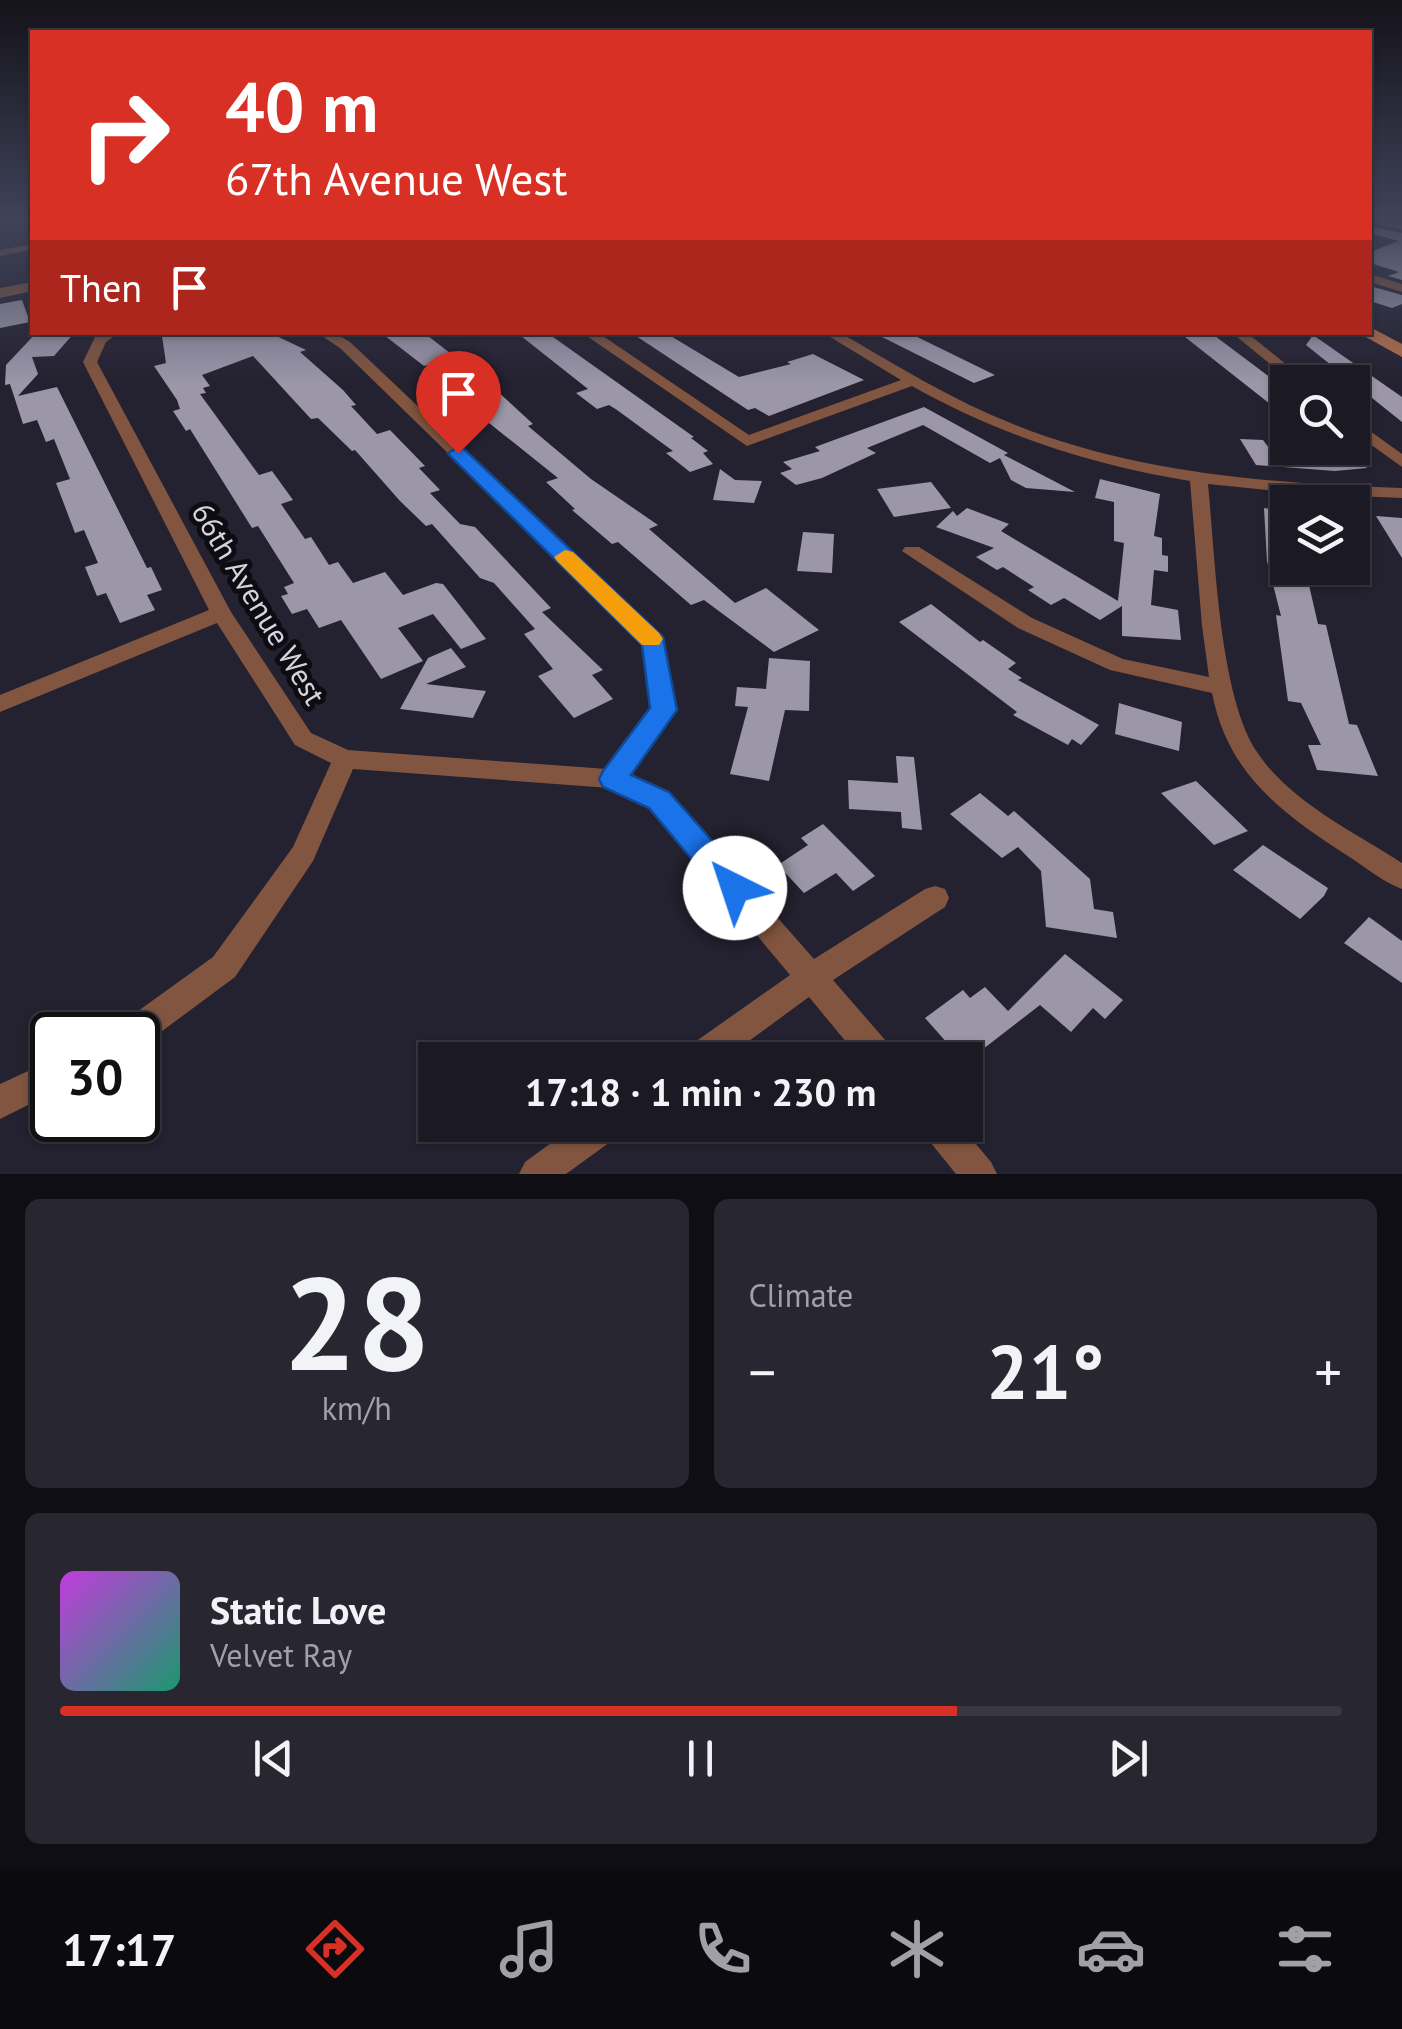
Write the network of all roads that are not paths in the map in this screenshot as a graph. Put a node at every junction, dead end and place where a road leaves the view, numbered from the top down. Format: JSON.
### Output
{"nodes":[{"id":1,"x":1372,"y":279,"type":"edge"},
{"id":2,"x":30,"y":287,"type":"edge"},
{"id":3,"x":1402,"y":288,"type":"edge"},
{"id":4,"x":0,"y":293,"type":"edge"},
{"id":5,"x":1372,"y":333,"type":"edge"},
{"id":6,"x":109,"y":335,"type":"edge"},
{"id":7,"x":328,"y":335,"type":"edge"},
{"id":8,"x":590,"y":335,"type":"edge"},
{"id":9,"x":833,"y":335,"type":"edge"},
{"id":10,"x":1242,"y":335,"type":"edge"},
{"id":11,"x":1402,"y":352,"type":"edge"},
{"id":12,"x":1280,"y":365,"type":"edge"},
{"id":13,"x":914,"y":380,"type":"junction"},
{"id":14,"x":1370,"y":437,"type":"edge"},
{"id":15,"x":1402,"y":462,"type":"edge"},
{"id":16,"x":1200,"y":480,"type":"junction"},
{"id":17,"x":1402,"y":493,"type":"edge"},
{"id":18,"x":912,"y":551,"type":"dead end"},
{"id":19,"x":221,"y":613,"type":"junction"},
{"id":20,"x":1220,"y":687,"type":"junction"},
{"id":21,"x":0,"y":704,"type":"edge"},
{"id":22,"x":345,"y":759,"type":"junction"},
{"id":23,"x":613,"y":779,"type":"junction"},
{"id":24,"x":1402,"y":877,"type":"edge"},
{"id":25,"x":935,"y":898,"type":"dead end"},
{"id":26,"x":812,"y":977,"type":"junction"},
{"id":27,"x":160,"y":1014,"type":"edge"},
{"id":28,"x":721,"y":1042,"type":"edge"},
{"id":29,"x":867,"y":1042,"type":"edge"},
{"id":30,"x":30,"y":1087,"type":"edge"},
{"id":31,"x":0,"y":1102,"type":"edge"},
{"id":32,"x":582,"y":1142,"type":"edge"},
{"id":33,"x":952,"y":1142,"type":"edge"},
{"id":34,"x":538,"y":1174,"type":"edge"},
{"id":35,"x":979,"y":1174,"type":"edge"}],
"edges":[{"from":1,"to":3,"type":"street"},
{"from":2,"to":4,"type":"street"},
{"from":5,"to":11,"type":"main road"},
{"from":6,"to":19,"type":"street","name":"66th Avenue West"},
{"from":7,"to":23,"type":"street"},
{"from":8,"to":13,"type":"street"},
{"from":9,"to":13,"type":"street"},
{"from":10,"to":12,"type":"street"},
{"from":13,"to":16,"type":"street"},
{"from":14,"to":15,"type":"street"},
{"from":16,"to":17,"type":"street"},
{"from":16,"to":20,"type":"street"},
{"from":18,"to":20,"type":"street"},
{"from":19,"to":21,"type":"street"},
{"from":19,"to":22,"type":"street","name":"66th Avenue West"},
{"from":20,"to":24,"type":"street"},
{"from":22,"to":23,"type":"street","name":"66th Avenue West"},
{"from":22,"to":27,"type":"street"},
{"from":23,"to":26,"type":"street"},
{"from":25,"to":26,"type":"street"},
{"from":26,"to":28,"type":"street"},
{"from":26,"to":29,"type":"street"},
{"from":30,"to":31,"type":"street"},
{"from":32,"to":34,"type":"street"},
{"from":33,"to":35,"type":"street"}]}
